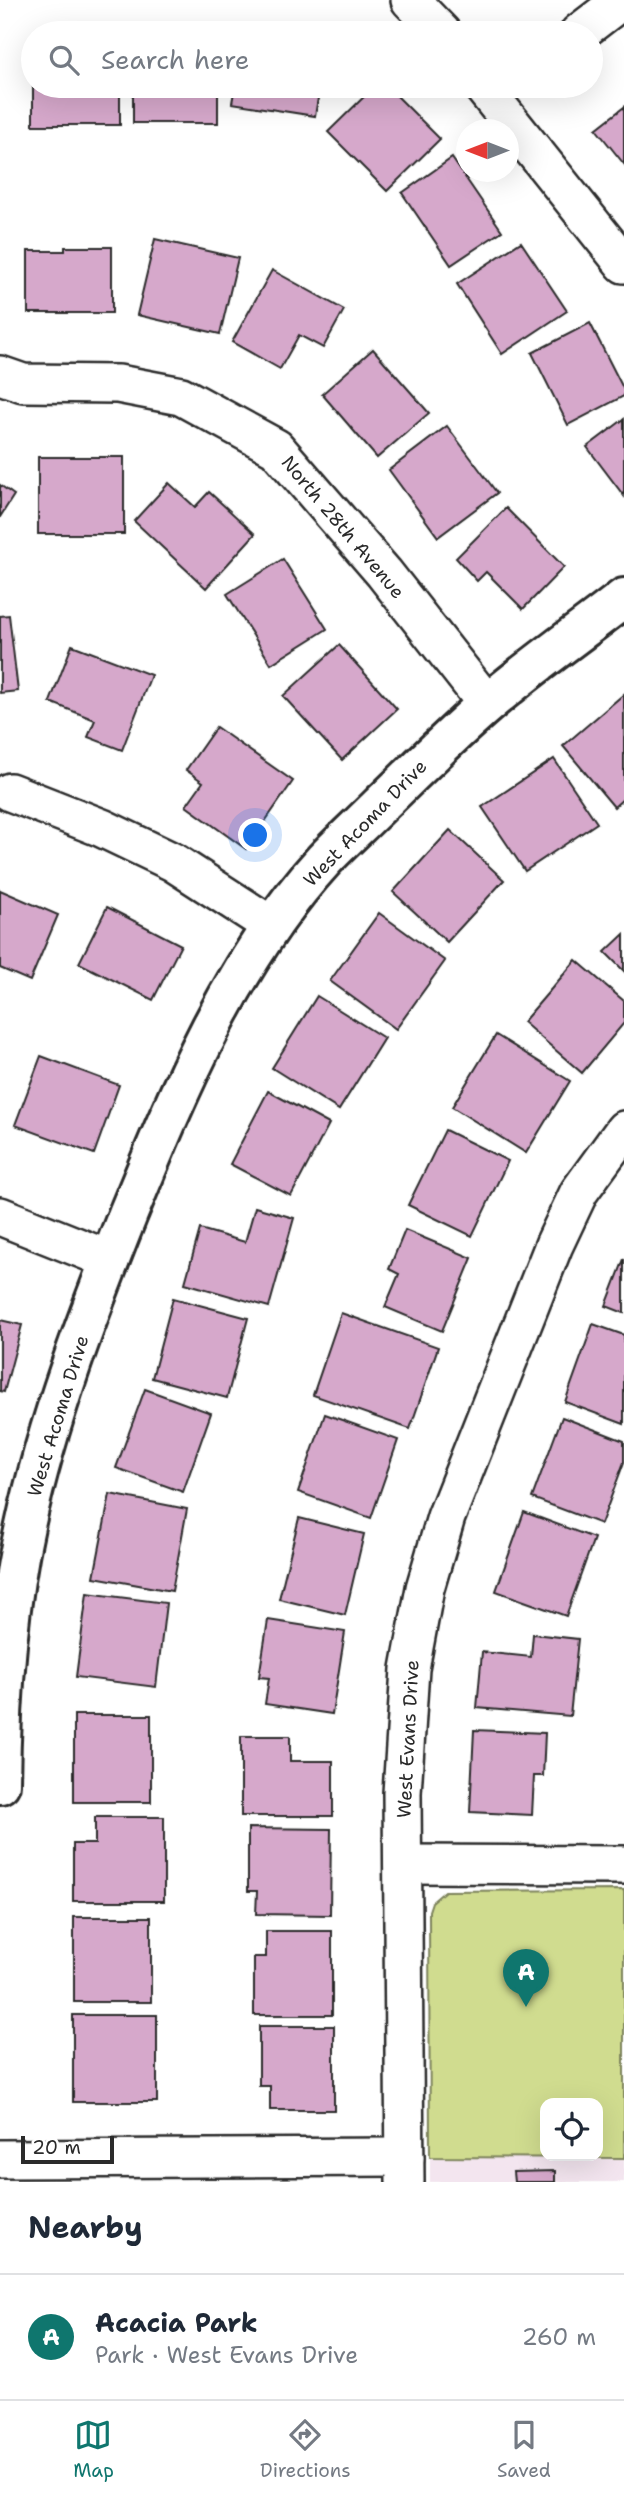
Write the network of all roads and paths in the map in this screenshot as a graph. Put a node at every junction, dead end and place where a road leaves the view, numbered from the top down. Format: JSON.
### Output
{"nodes":[{"id":1,"x":410,"y":0,"type":"edge"},
{"id":2,"x":618,"y":3,"type":"dead end"},
{"id":3,"x":430,"y":21,"type":"edge"},
{"id":4,"x":595,"y":21,"type":"edge"},
{"id":5,"x":501,"y":98,"type":"edge"},
{"id":6,"x":624,"y":264,"type":"edge"},
{"id":7,"x":0,"y":375,"type":"edge"},
{"id":8,"x":624,"y":598,"type":"edge"},
{"id":9,"x":487,"y":704,"type":"junction"},
{"id":10,"x":10,"y":792,"type":"dead end"},
{"id":11,"x":272,"y":926,"type":"junction"},
{"id":12,"x":624,"y":1130,"type":"edge"},
{"id":13,"x":0,"y":1216,"type":"edge"},
{"id":14,"x":110,"y":1260,"type":"junction"},
{"id":15,"x":0,"y":1784,"type":"edge"},
{"id":16,"x":403,"y":1864,"type":"junction"},
{"id":17,"x":624,"y":1865,"type":"edge"},
{"id":18,"x":0,"y":2159,"type":"edge"},
{"id":19,"x":405,"y":2169,"type":"edge"}],
"edges":[{"from":1,"to":3,"type":"street"},
{"from":2,"to":4,"type":"street"},
{"from":5,"to":6,"type":"street"},
{"from":7,"to":9,"type":"street","name":"North 28th Avenue"},
{"from":8,"to":9,"type":"street","name":"West Acoma Drive"},
{"from":9,"to":11,"type":"street","name":"West Acoma Drive"},
{"from":10,"to":11,"type":"street"},
{"from":11,"to":14,"type":"street","name":"West Acoma Drive"},
{"from":12,"to":16,"type":"street","name":"West Evans Drive"},
{"from":13,"to":14,"type":"street"},
{"from":14,"to":15,"type":"street","name":"West Acoma Drive"},
{"from":16,"to":17,"type":"street"},
{"from":16,"to":19,"type":"street","name":"West Evans Drive"},
{"from":18,"to":19,"type":"street"}]}
